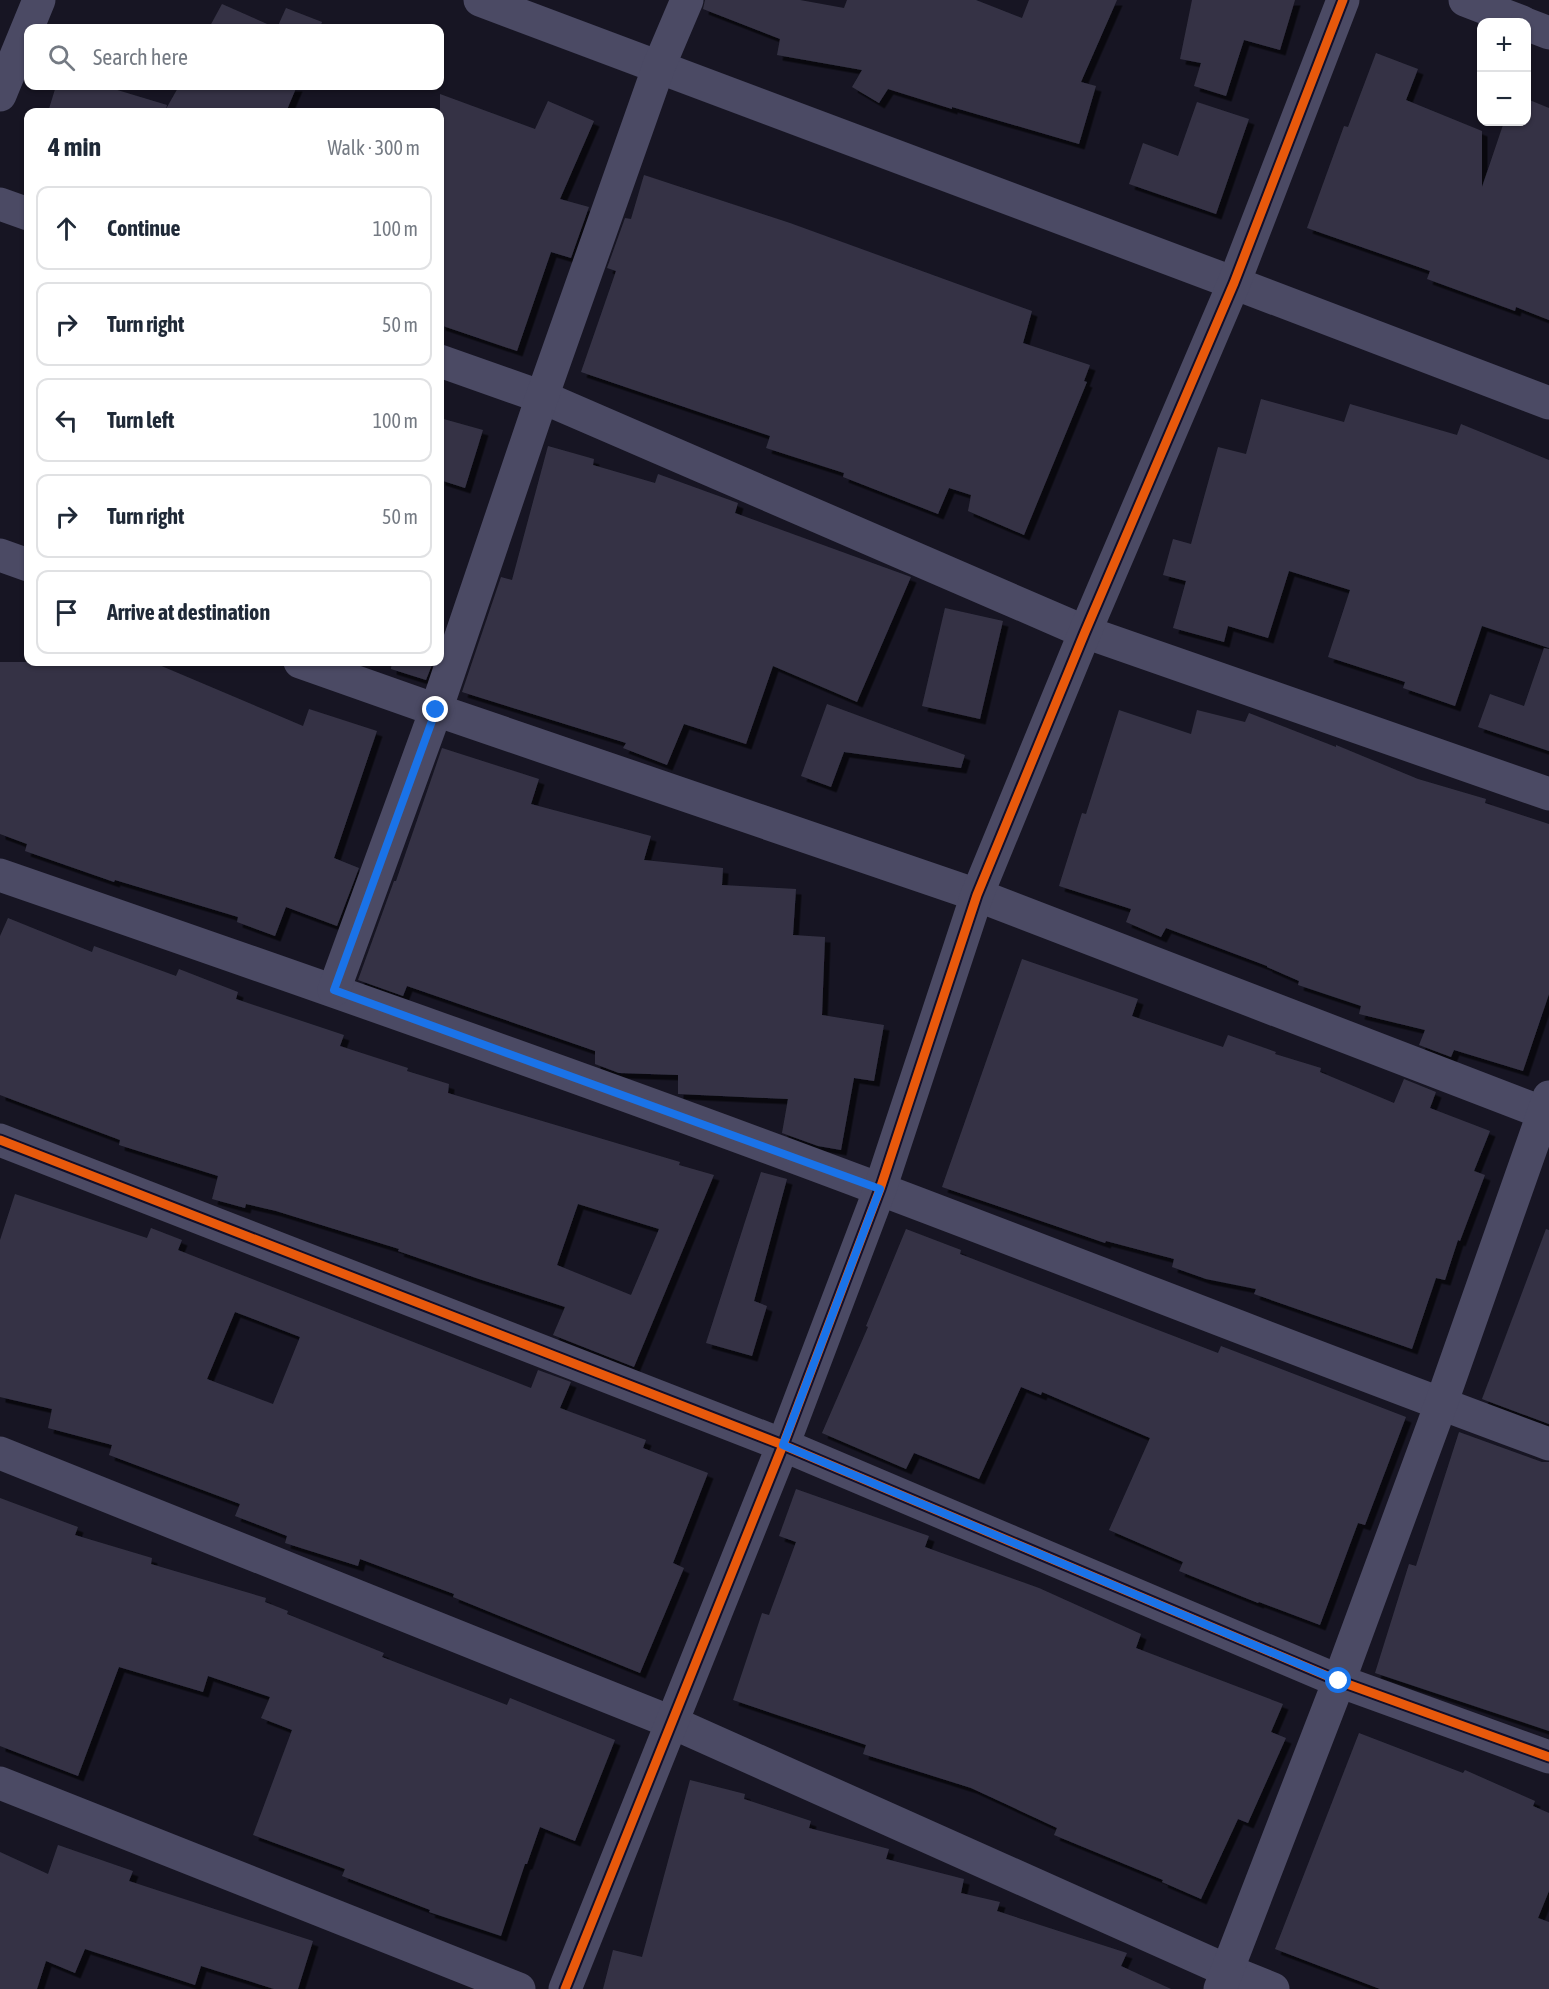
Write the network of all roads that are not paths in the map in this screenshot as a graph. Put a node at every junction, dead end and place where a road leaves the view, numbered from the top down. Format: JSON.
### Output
{"nodes":[{"id":1,"x":39,"y":0,"type":"edge"},
{"id":2,"x":480,"y":0,"type":"edge"},
{"id":3,"x":687,"y":0,"type":"edge"},
{"id":4,"x":1343,"y":0,"type":"edge"},
{"id":5,"x":1465,"y":0,"type":"edge"},
{"id":6,"x":1512,"y":18,"type":"edge"},
{"id":7,"x":29,"y":24,"type":"edge"},
{"id":8,"x":1531,"y":26,"type":"edge"},
{"id":9,"x":1549,"y":33,"type":"edge"},
{"id":10,"x":24,"y":37,"type":"edge"},
{"id":11,"x":660,"y":66,"type":"junction"},
{"id":12,"x":0,"y":95,"type":"edge"},
{"id":13,"x":0,"y":204,"type":"edge"},
{"id":14,"x":24,"y":213,"type":"edge"},
{"id":15,"x":1234,"y":283,"type":"junction"},
{"id":16,"x":444,"y":362,"type":"edge"},
{"id":17,"x":542,"y":397,"type":"junction"},
{"id":18,"x":1549,"y":403,"type":"edge"},
{"id":19,"x":0,"y":555,"type":"edge"},
{"id":20,"x":24,"y":564,"type":"edge"},
{"id":21,"x":1085,"y":632,"type":"junction"},
{"id":22,"x":311,"y":666,"type":"edge"},
{"id":23,"x":436,"y":710,"type":"junction"},
{"id":24,"x":1549,"y":794,"type":"edge"},
{"id":25,"x":0,"y":875,"type":"edge"},
{"id":26,"x":976,"y":895,"type":"junction"},
{"id":27,"x":334,"y":990,"type":"junction"},
{"id":28,"x":1547,"y":1108,"type":"edge"},
{"id":29,"x":0,"y":1140,"type":"edge"},
{"id":30,"x":880,"y":1189,"type":"junction"},
{"id":31,"x":1441,"y":1404,"type":"junction"},
{"id":32,"x":1549,"y":1444,"type":"edge"},
{"id":33,"x":783,"y":1445,"type":"junction"},
{"id":34,"x":0,"y":1453,"type":"edge"},
{"id":35,"x":1339,"y":1681,"type":"junction"},
{"id":36,"x":671,"y":1722,"type":"junction"},
{"id":37,"x":1549,"y":1757,"type":"edge"},
{"id":38,"x":0,"y":1783,"type":"edge"},
{"id":39,"x":1223,"y":1980,"type":"edge"},
{"id":40,"x":519,"y":1989,"type":"edge"},
{"id":41,"x":565,"y":1989,"type":"edge"},
{"id":42,"x":1274,"y":1989,"type":"edge"}],
"edges":[{"from":1,"to":7,"type":"street"},
{"from":2,"to":11,"type":"street"},
{"from":3,"to":11,"type":"street"},
{"from":4,"to":15,"type":"street"},
{"from":5,"to":6,"type":"street"},
{"from":8,"to":9,"type":"street"},
{"from":10,"to":12,"type":"street"},
{"from":11,"to":15,"type":"street"},
{"from":11,"to":17,"type":"street"},
{"from":13,"to":14,"type":"street"},
{"from":15,"to":18,"type":"street"},
{"from":15,"to":21,"type":"street"},
{"from":16,"to":17,"type":"street"},
{"from":17,"to":21,"type":"street"},
{"from":17,"to":23,"type":"street"},
{"from":19,"to":20,"type":"street"},
{"from":21,"to":24,"type":"street"},
{"from":21,"to":26,"type":"street"},
{"from":22,"to":23,"type":"street"},
{"from":23,"to":26,"type":"street"},
{"from":23,"to":27,"type":"street"},
{"from":25,"to":27,"type":"street"},
{"from":26,"to":28,"type":"street"},
{"from":26,"to":30,"type":"street"},
{"from":27,"to":30,"type":"street"},
{"from":28,"to":31,"type":"street"},
{"from":29,"to":33,"type":"street"},
{"from":30,"to":31,"type":"street"},
{"from":30,"to":33,"type":"street"},
{"from":31,"to":32,"type":"street"},
{"from":31,"to":35,"type":"street"},
{"from":33,"to":35,"type":"street"},
{"from":33,"to":36,"type":"street"},
{"from":34,"to":36,"type":"street"},
{"from":35,"to":37,"type":"street"},
{"from":35,"to":39,"type":"street"},
{"from":36,"to":39,"type":"street"},
{"from":36,"to":41,"type":"street"},
{"from":38,"to":40,"type":"street"},
{"from":39,"to":42,"type":"street"}]}
